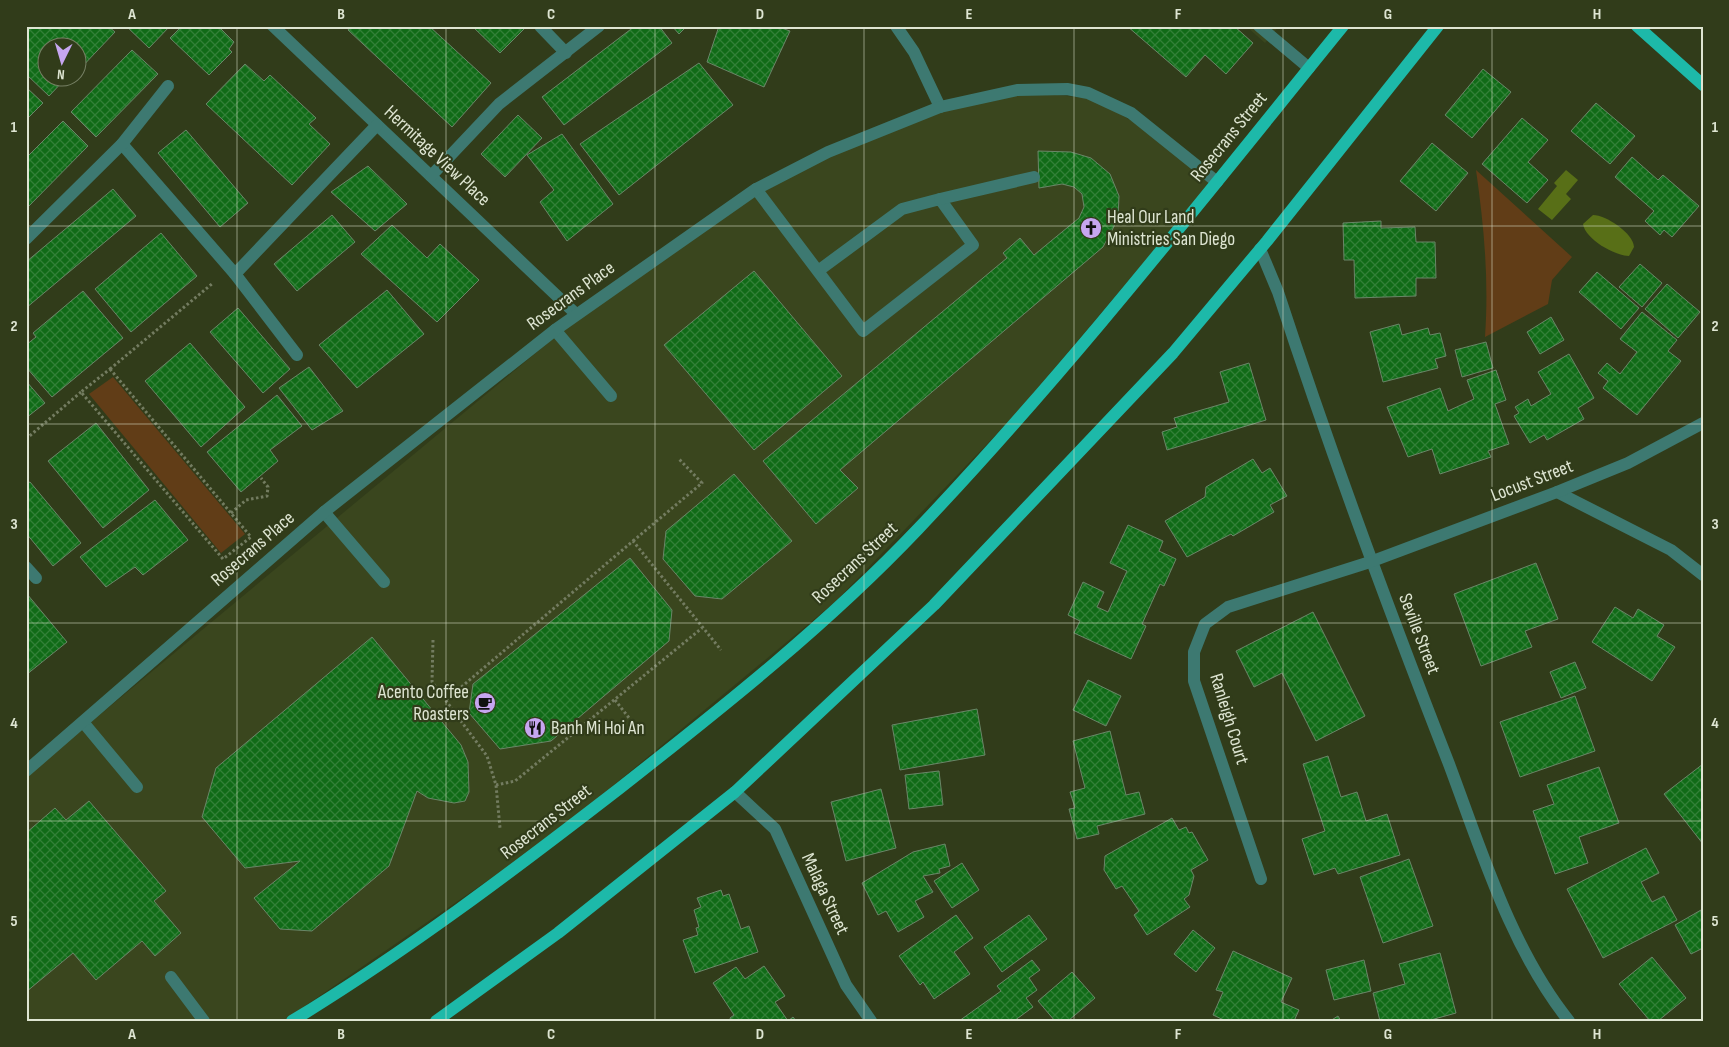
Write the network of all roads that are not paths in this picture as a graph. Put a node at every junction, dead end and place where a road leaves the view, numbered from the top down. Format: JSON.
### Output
{"nodes":[{"id":1,"x":273,"y":26,"type":"edge"},
{"id":2,"x":540,"y":26,"type":"edge"},
{"id":3,"x":599,"y":26,"type":"edge"},
{"id":4,"x":896,"y":26,"type":"edge"},
{"id":5,"x":1259,"y":26,"type":"edge"},
{"id":6,"x":1343,"y":26,"type":"edge"},
{"id":7,"x":1438,"y":26,"type":"edge"},
{"id":8,"x":1637,"y":26,"type":"edge"},
{"id":9,"x":566,"y":53,"type":"junction"},
{"id":10,"x":1309,"y":68,"type":"junction"},
{"id":11,"x":1703,"y":85,"type":"edge"},
{"id":12,"x":168,"y":86,"type":"dead end"},
{"id":13,"x":940,"y":107,"type":"junction"},
{"id":14,"x":377,"y":125,"type":"junction"},
{"id":15,"x":122,"y":144,"type":"junction"},
{"id":16,"x":431,"y":176,"type":"junction"},
{"id":17,"x":1034,"y":177,"type":"dead end"},
{"id":18,"x":1218,"y":182,"type":"junction"},
{"id":19,"x":756,"y":189,"type":"junction"},
{"id":20,"x":940,"y":199,"type":"junction"},
{"id":21,"x":26,"y":239,"type":"edge"},
{"id":22,"x":1260,"y":249,"type":"junction"},
{"id":23,"x":233,"y":271,"type":"junction"},
{"id":24,"x":818,"y":271,"type":"junction"},
{"id":25,"x":576,"y":314,"type":"junction"},
{"id":26,"x":555,"y":330,"type":"junction"},
{"id":27,"x":297,"y":355,"type":"dead end"},
{"id":28,"x":611,"y":396,"type":"dead end"},
{"id":29,"x":1703,"y":423,"type":"edge"},
{"id":30,"x":1557,"y":492,"type":"junction"},
{"id":31,"x":324,"y":512,"type":"junction"},
{"id":32,"x":1370,"y":562,"type":"junction"},
{"id":33,"x":26,"y":568,"type":"edge"},
{"id":34,"x":1703,"y":575,"type":"edge"},
{"id":35,"x":36,"y":578,"type":"dead end"},
{"id":36,"x":384,"y":582,"type":"dead end"},
{"id":37,"x":84,"y":722,"type":"junction"},
{"id":38,"x":26,"y":771,"type":"edge"},
{"id":39,"x":137,"y":787,"type":"dead end"},
{"id":40,"x":735,"y":792,"type":"junction"},
{"id":41,"x":1261,"y":879,"type":"dead end"},
{"id":42,"x":171,"y":977,"type":"dead end"},
{"id":43,"x":204,"y":1021,"type":"edge"},
{"id":44,"x":292,"y":1021,"type":"edge"},
{"id":45,"x":436,"y":1021,"type":"edge"},
{"id":46,"x":871,"y":1021,"type":"edge"},
{"id":47,"x":1568,"y":1021,"type":"edge"}],
"edges":[{"from":1,"to":14,"type":"street","name":"Hermitage View Place"},
{"from":2,"to":9,"type":"street"},
{"from":3,"to":9,"type":"street"},
{"from":4,"to":13,"type":"street"},
{"from":5,"to":10,"type":"street"},
{"from":6,"to":10,"type":"main road","name":"Rosecrans Street"},
{"from":7,"to":22,"type":"main road"},
{"from":8,"to":11,"type":"main road"},
{"from":9,"to":16,"type":"street"},
{"from":10,"to":18,"type":"main road","name":"Rosecrans Street"},
{"from":12,"to":15,"type":"street"},
{"from":13,"to":18,"type":"street","name":"Rosecrans Place"},
{"from":13,"to":19,"type":"street","name":"Rosecrans Place"},
{"from":14,"to":16,"type":"street","name":"Hermitage View Place"},
{"from":14,"to":23,"type":"street"},
{"from":15,"to":21,"type":"street"},
{"from":15,"to":23,"type":"street"},
{"from":16,"to":25,"type":"street","name":"Hermitage View Place"},
{"from":17,"to":20,"type":"street"},
{"from":18,"to":44,"type":"main road","name":"Rosecrans Street"},
{"from":19,"to":24,"type":"street"},
{"from":19,"to":25,"type":"street","name":"Rosecrans Place"},
{"from":20,"to":24,"type":"street"},
{"from":20,"to":24,"type":"street"},
{"from":22,"to":32,"type":"street","name":"Seville Street"},
{"from":22,"to":40,"type":"main road"},
{"from":23,"to":27,"type":"street"},
{"from":25,"to":26,"type":"street","name":"Rosecrans Place"},
{"from":26,"to":28,"type":"street"},
{"from":26,"to":31,"type":"street","name":"Rosecrans Place"},
{"from":29,"to":30,"type":"street","name":"Locust Street"},
{"from":30,"to":32,"type":"street","name":"Locust Street"},
{"from":30,"to":34,"type":"street"},
{"from":31,"to":36,"type":"street"},
{"from":31,"to":37,"type":"street","name":"Rosecrans Place"},
{"from":32,"to":41,"type":"street","name":"Ranleigh Court"},
{"from":32,"to":47,"type":"street","name":"Seville Street"},
{"from":33,"to":35,"type":"street"},
{"from":37,"to":38,"type":"street","name":"Rosecrans Place"},
{"from":37,"to":39,"type":"street"},
{"from":40,"to":45,"type":"main road"},
{"from":40,"to":46,"type":"street","name":"Malaga Street"},
{"from":42,"to":43,"type":"street"}]}
